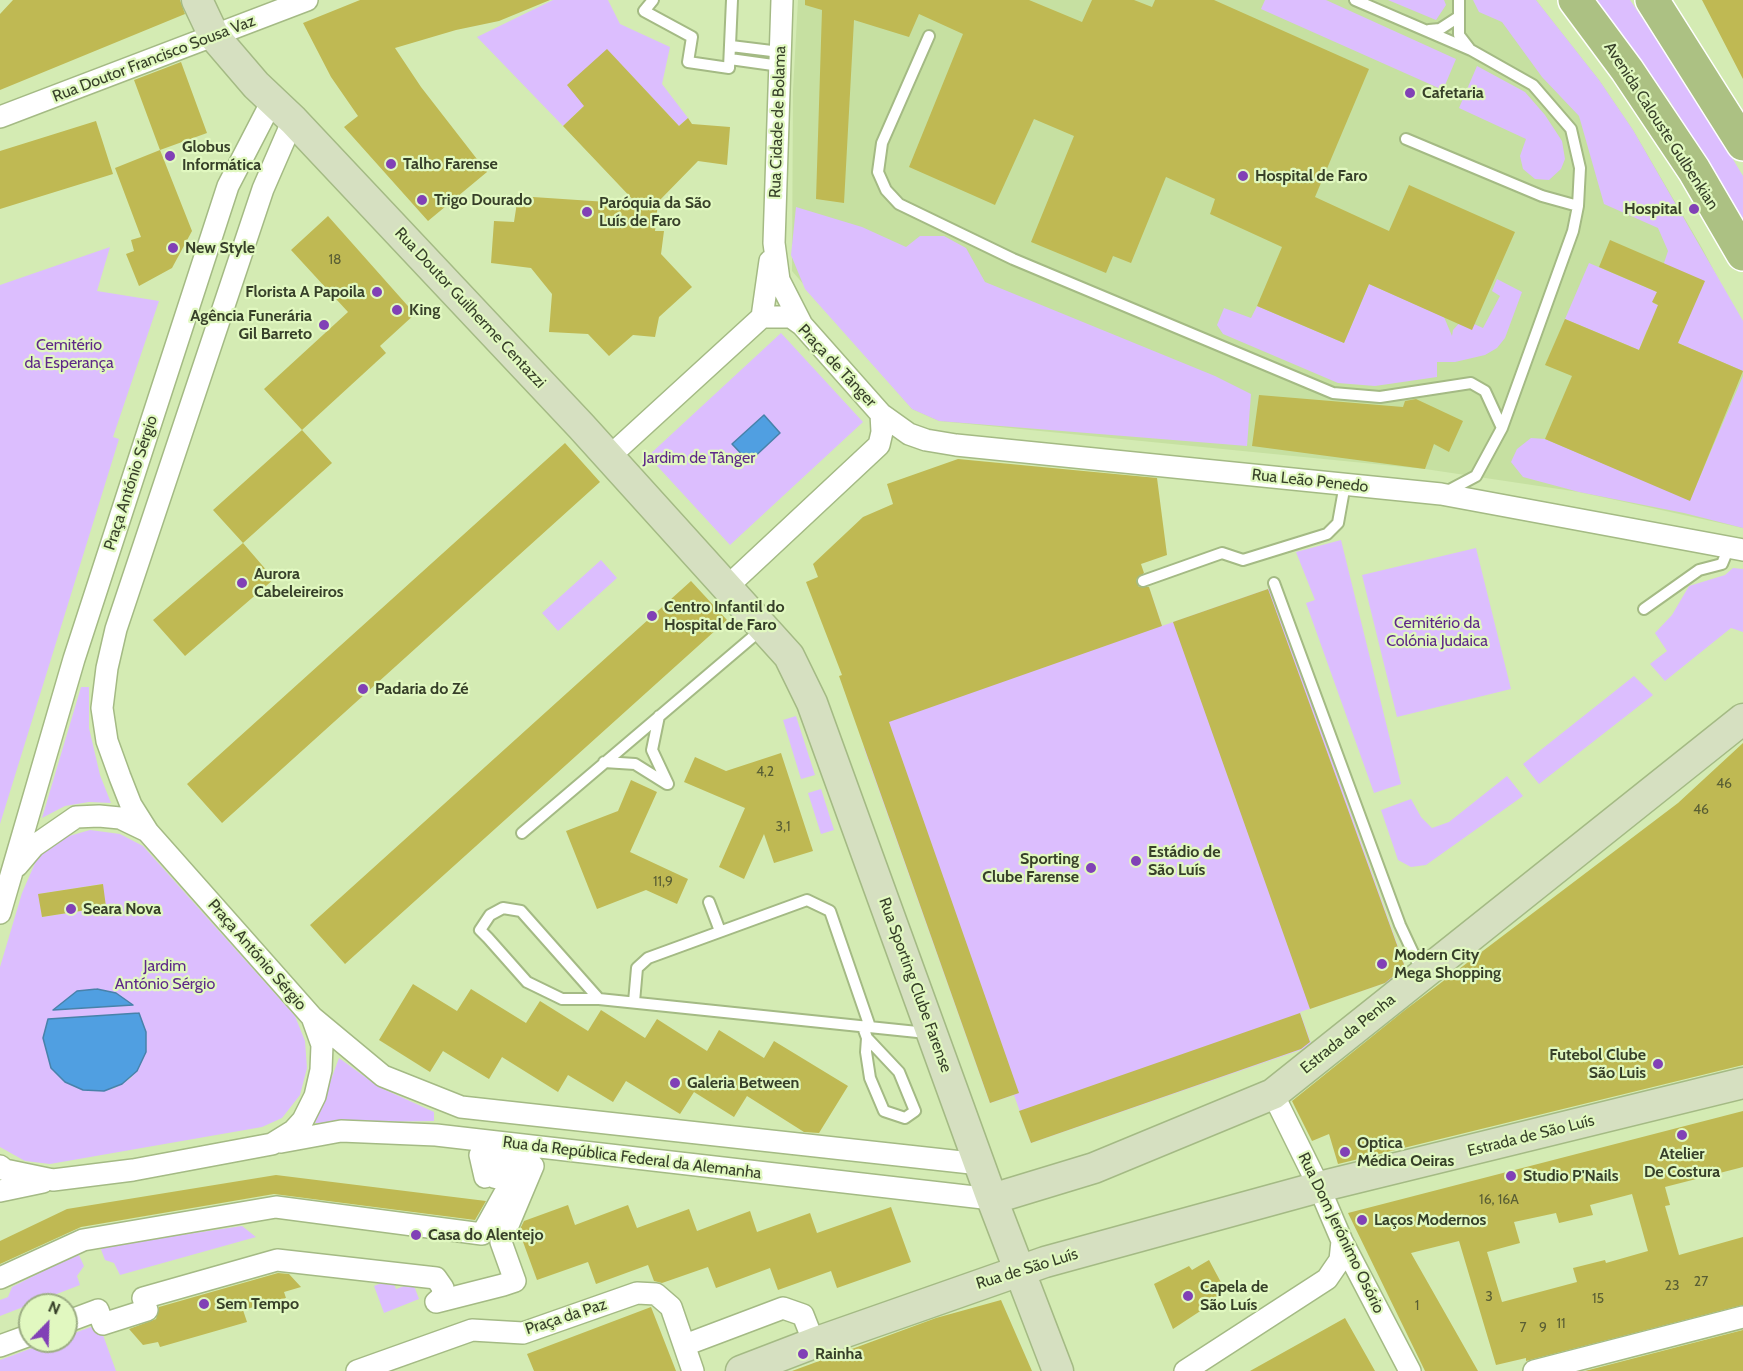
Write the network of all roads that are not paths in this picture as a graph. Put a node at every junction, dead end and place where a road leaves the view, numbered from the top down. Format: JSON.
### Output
{"nodes":[{"id":1,"x":197,"y":0,"type":"edge"},
{"id":2,"x":307,"y":0,"type":"edge"},
{"id":3,"x":653,"y":0,"type":"edge"},
{"id":4,"x":732,"y":0,"type":"edge"},
{"id":5,"x":782,"y":0,"type":"edge"},
{"id":6,"x":1355,"y":0,"type":"edge"},
{"id":7,"x":1459,"y":0,"type":"edge"},
{"id":8,"x":1575,"y":0,"type":"edge"},
{"id":9,"x":1652,"y":0,"type":"edge"},
{"id":10,"x":1457,"y":18,"type":"junction"},
{"id":11,"x":1425,"y":31,"type":"junction"},
{"id":12,"x":214,"y":36,"type":"junction"},
{"id":13,"x":929,"y":36,"type":"dead end"},
{"id":14,"x":731,"y":46,"type":"junction"},
{"id":15,"x":1471,"y":50,"type":"junction"},
{"id":16,"x":730,"y":59,"type":"junction"},
{"id":17,"x":780,"y":59,"type":"junction"},
{"id":18,"x":283,"y":110,"type":"junction"},
{"id":19,"x":0,"y":117,"type":"edge"},
{"id":20,"x":1406,"y":139,"type":"dead end"},
{"id":21,"x":1743,"y":144,"type":"edge"},
{"id":22,"x":1578,"y":206,"type":"junction"},
{"id":23,"x":774,"y":243,"type":"junction"},
{"id":24,"x":1743,"y":254,"type":"edge"},
{"id":25,"x":762,"y":317,"type":"junction"},
{"id":26,"x":802,"y":326,"type":"junction"},
{"id":27,"x":881,"y":414,"type":"junction"},
{"id":28,"x":1502,"y":428,"type":"junction"},
{"id":29,"x":609,"y":456,"type":"junction"},
{"id":30,"x":1345,"y":484,"type":"junction"},
{"id":31,"x":1441,"y":494,"type":"junction"},
{"id":32,"x":1736,"y":548,"type":"edge"},
{"id":33,"x":1143,"y":581,"type":"dead end"},
{"id":34,"x":1274,"y":583,"type":"dead end"},
{"id":35,"x":728,"y":586,"type":"junction"},
{"id":36,"x":1644,"y":609,"type":"dead end"},
{"id":37,"x":757,"y":619,"type":"junction"},
{"id":38,"x":659,"y":716,"type":"junction"},
{"id":39,"x":1743,"y":719,"type":"edge"},
{"id":40,"x":604,"y":762,"type":"junction"},
{"id":41,"x":148,"y":832,"type":"junction"},
{"id":42,"x":522,"y":833,"type":"dead end"},
{"id":43,"x":12,"y":873,"type":"junction"},
{"id":44,"x":709,"y":902,"type":"dead end"},
{"id":45,"x":0,"y":913,"type":"edge"},
{"id":46,"x":720,"y":931,"type":"junction"},
{"id":47,"x":1422,"y":974,"type":"junction"},
{"id":48,"x":599,"y":999,"type":"junction"},
{"id":49,"x":634,"y":1002,"type":"junction"},
{"id":50,"x":312,"y":1017,"type":"junction"},
{"id":51,"x":867,"y":1027,"type":"junction"},
{"id":52,"x":932,"y":1034,"type":"junction"},
{"id":53,"x":867,"y":1038,"type":"junction"},
{"id":54,"x":1743,"y":1083,"type":"edge"},
{"id":55,"x":1273,"y":1094,"type":"junction"},
{"id":56,"x":272,"y":1144,"type":"junction"},
{"id":57,"x":980,"y":1164,"type":"junction"},
{"id":58,"x":0,"y":1166,"type":"edge"},
{"id":59,"x":53,"y":1180,"type":"junction"},
{"id":60,"x":1319,"y":1188,"type":"junction"},
{"id":61,"x":0,"y":1191,"type":"edge"},
{"id":62,"x":992,"y":1199,"type":"junction"},
{"id":63,"x":1342,"y":1241,"type":"junction"},
{"id":64,"x":1020,"y":1269,"type":"junction"},
{"id":65,"x":0,"y":1278,"type":"edge"},
{"id":66,"x":1743,"y":1317,"type":"edge"},
{"id":67,"x":78,"y":1318,"type":"edge"},
{"id":68,"x":18,"y":1339,"type":"edge"},
{"id":69,"x":814,"y":1343,"type":"junction"},
{"id":70,"x":685,"y":1345,"type":"junction"},
{"id":71,"x":0,"y":1346,"type":"edge"},
{"id":72,"x":357,"y":1371,"type":"edge"},
{"id":73,"x":693,"y":1371,"type":"edge"},
{"id":74,"x":741,"y":1371,"type":"edge"},
{"id":75,"x":1058,"y":1371,"type":"edge"},
{"id":76,"x":1185,"y":1371,"type":"edge"},
{"id":77,"x":1410,"y":1371,"type":"edge"},
{"id":78,"x":1534,"y":1371,"type":"edge"}],
"edges":[{"from":1,"to":12,"type":"street","name":"Rua Doutor Guilherme Centazzi"},
{"from":2,"to":12,"type":"street","name":"Rua Doutor Francisco Sousa Vaz"},
{"from":3,"to":16,"type":"lane"},
{"from":4,"to":14,"type":"lane"},
{"from":5,"to":17,"type":"street","name":"Rua Cidade de Bolama"},
{"from":6,"to":11,"type":"lane"},
{"from":7,"to":10,"type":"lane"},
{"from":8,"to":24,"type":"main road","name":"Avenida Calouste Gulbenkian"},
{"from":9,"to":21,"type":"main road"},
{"from":10,"to":11,"type":"lane"},
{"from":10,"to":15,"type":"lane"},
{"from":11,"to":15,"type":"lane"},
{"from":12,"to":18,"type":"street","name":"Rua Doutor Guilherme Centazzi"},
{"from":12,"to":19,"type":"street","name":"Rua Doutor Francisco Sousa Vaz"},
{"from":13,"to":28,"type":"lane"},
{"from":14,"to":16,"type":"lane"},
{"from":14,"to":17,"type":"lane"},
{"from":15,"to":22,"type":"lane"},
{"from":16,"to":17,"type":"lane"},
{"from":17,"to":23,"type":"street","name":"Rua Cidade de Bolama"},
{"from":18,"to":29,"type":"street","name":"Rua Doutor Guilherme Centazzi"},
{"from":18,"to":41,"type":"street","name":"Praça António Sérgio"},
{"from":18,"to":43,"type":"street","name":"Praça António Sérgio"},
{"from":20,"to":22,"type":"lane"},
{"from":22,"to":28,"type":"lane"},
{"from":23,"to":25,"type":"street","name":"Rua Cidade de Bolama"},
{"from":23,"to":26,"type":"street","name":"Rua Cidade de Bolama"},
{"from":25,"to":26,"type":"street","name":"Praça de Tânger"},
{"from":25,"to":29,"type":"street"},
{"from":26,"to":27,"type":"street","name":"Praça de Tânger"},
{"from":27,"to":30,"type":"street","name":"Rua Leão Penedo"},
{"from":27,"to":35,"type":"street","name":"Praça de Tânger"},
{"from":28,"to":31,"type":"lane"},
{"from":29,"to":35,"type":"street","name":"Rua Doutor Guilherme Centazzi"},
{"from":30,"to":31,"type":"street","name":"Rua Leão Penedo"},
{"from":30,"to":33,"type":"lane"},
{"from":31,"to":32,"type":"street","name":"Rua Leão Penedo"},
{"from":32,"to":36,"type":"lane"},
{"from":34,"to":47,"type":"lane"},
{"from":35,"to":37,"type":"street","name":"Rua Doutor Guilherme Centazzi"},
{"from":37,"to":38,"type":"lane"},
{"from":37,"to":52,"type":"street","name":"Rua Sporting Clube Farense"},
{"from":38,"to":40,"type":"lane"},
{"from":38,"to":40,"type":"lane"},
{"from":39,"to":47,"type":"street","name":"Estrada da Penha"},
{"from":40,"to":42,"type":"lane"},
{"from":41,"to":43,"type":"street","name":"Praça António Sérgio"},
{"from":41,"to":50,"type":"street","name":"Praça António Sérgio"},
{"from":43,"to":45,"type":"street","name":"Praça António Sérgio"},
{"from":44,"to":46,"type":"lane"},
{"from":46,"to":49,"type":"lane"},
{"from":46,"to":51,"type":"lane"},
{"from":47,"to":55,"type":"street","name":"Estrada da Penha"},
{"from":48,"to":48,"type":"lane"},
{"from":48,"to":49,"type":"lane"},
{"from":49,"to":51,"type":"lane"},
{"from":50,"to":56,"type":"street","name":"Praça António Sérgio"},
{"from":50,"to":57,"type":"street","name":"Rua da República Federal da Alemanha"},
{"from":51,"to":52,"type":"lane"},
{"from":51,"to":53,"type":"lane"},
{"from":52,"to":57,"type":"street","name":"Rua Sporting Clube Farense"},
{"from":53,"to":53,"type":"lane"},
{"from":54,"to":60,"type":"street","name":"Estrada de São Luís"},
{"from":55,"to":60,"type":"street","name":"Rua Dom Jerónimo Osório"},
{"from":55,"to":62,"type":"street","name":"Estrada da Penha"},
{"from":56,"to":59,"type":"street","name":"Praça António Sérgio"},
{"from":56,"to":62,"type":"street","name":"Rua da República Federal da Alemanha"},
{"from":57,"to":62,"type":"street","name":"Rua Sporting Clube Farense"},
{"from":58,"to":59,"type":"street","name":"Praça António Sérgio"},
{"from":59,"to":61,"type":"street","name":"Praça António Sérgio"},
{"from":60,"to":63,"type":"street","name":"Rua Dom Jerónimo Osório"},
{"from":60,"to":64,"type":"street","name":"Rua de São Luís"},
{"from":62,"to":64,"type":"street","name":"Rua Sporting Clube Farense"},
{"from":63,"to":76,"type":"street"},
{"from":63,"to":77,"type":"street","name":"Rua Dom Jerónimo Osório"},
{"from":64,"to":69,"type":"street","name":"Rua de São Luís"},
{"from":64,"to":75,"type":"street","name":"Rua Sporting Clube Farense"},
{"from":65,"to":67,"type":"street"},
{"from":66,"to":78,"type":"street"},
{"from":68,"to":71,"type":"street"},
{"from":69,"to":70,"type":"street"},
{"from":69,"to":74,"type":"street","name":"Rua de São Luís"},
{"from":70,"to":72,"type":"street","name":"Praça da Paz"},
{"from":70,"to":73,"type":"street","name":"Praça da Paz"}]}
